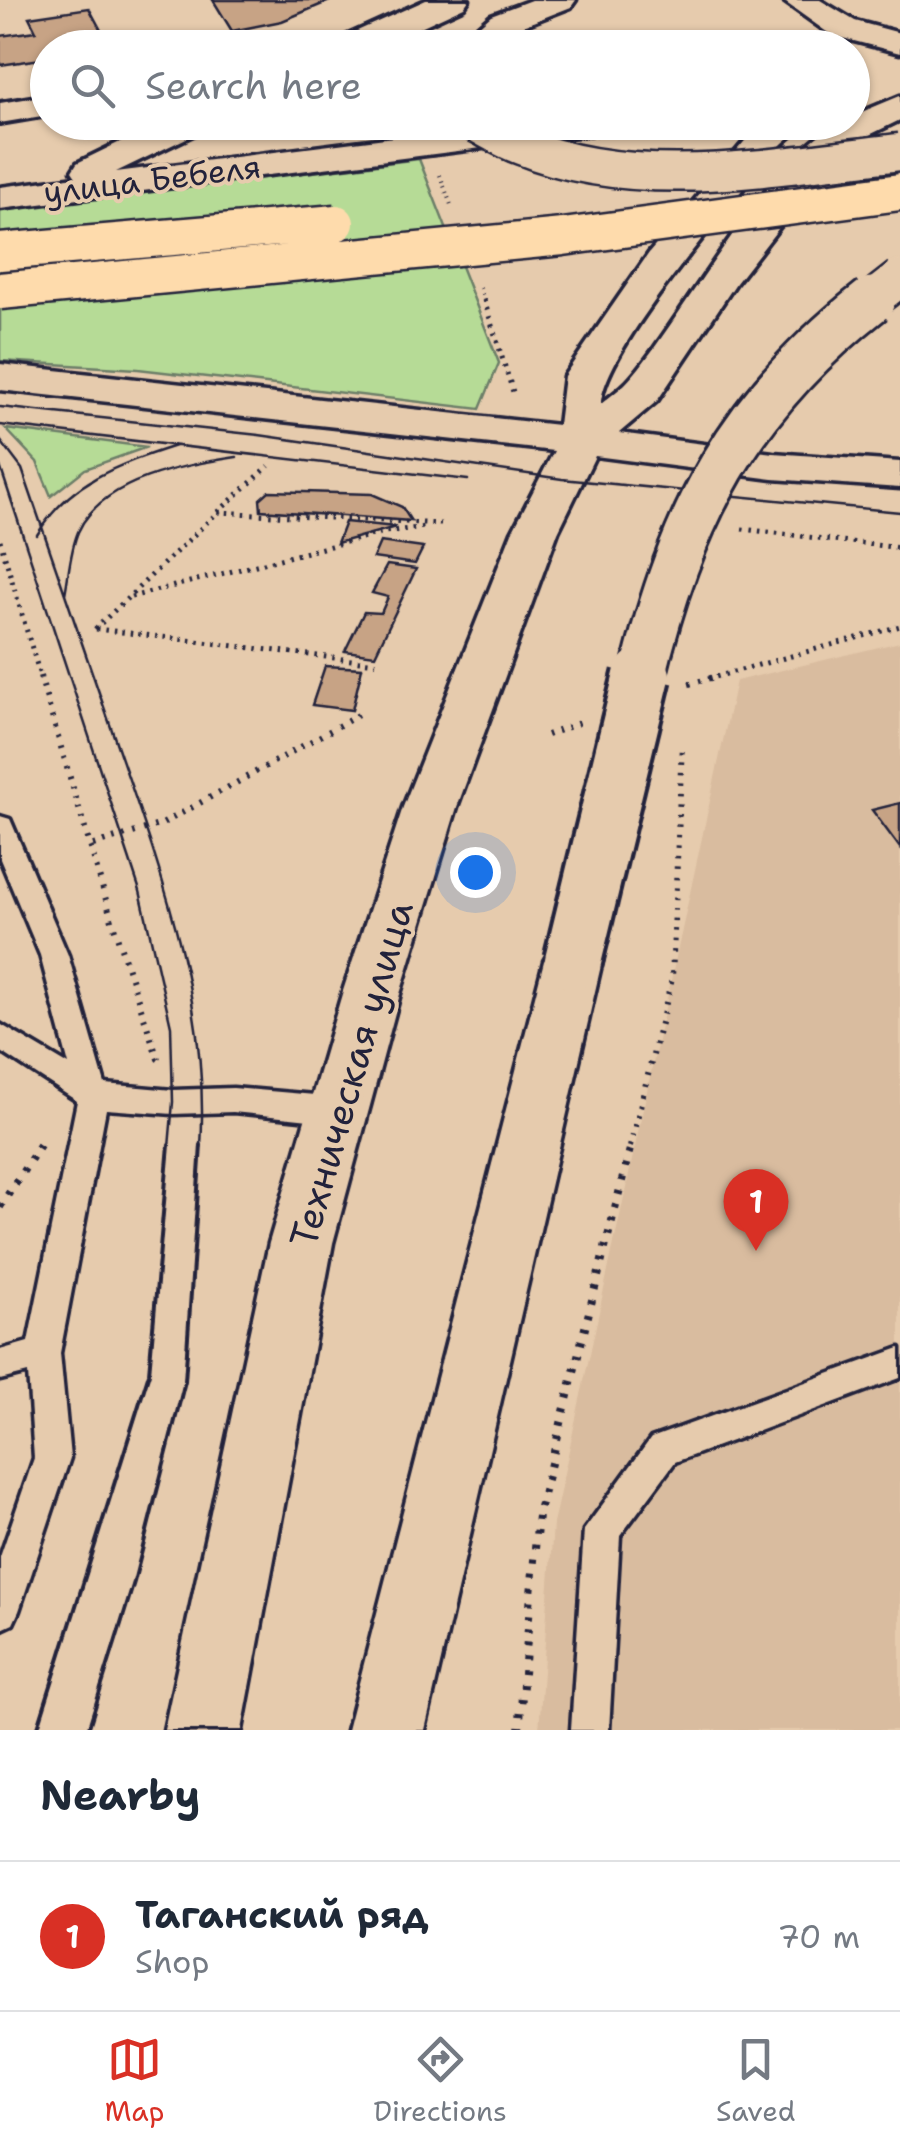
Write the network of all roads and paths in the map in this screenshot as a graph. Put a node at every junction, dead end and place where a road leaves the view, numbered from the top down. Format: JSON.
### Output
{"nodes":[{"id":1,"x":560,"y":0,"type":"edge"},
{"id":2,"x":798,"y":0,"type":"edge"},
{"id":3,"x":433,"y":4,"type":"edge"},
{"id":4,"x":382,"y":30,"type":"edge"},
{"id":5,"x":493,"y":30,"type":"edge"},
{"id":6,"x":850,"y":30,"type":"edge"},
{"id":7,"x":870,"y":36,"type":"edge"},
{"id":8,"x":900,"y":44,"type":"edge"},
{"id":9,"x":30,"y":108,"type":"edge"},
{"id":10,"x":0,"y":114,"type":"edge"},
{"id":11,"x":153,"y":140,"type":"edge"},
{"id":12,"x":457,"y":140,"type":"edge"},
{"id":13,"x":502,"y":140,"type":"edge"},
{"id":14,"x":765,"y":140,"type":"edge"},
{"id":15,"x":834,"y":140,"type":"edge"},
{"id":16,"x":900,"y":153,"type":"edge"},
{"id":17,"x":49,"y":191,"type":"junction"},
{"id":18,"x":900,"y":192,"type":"edge"},
{"id":19,"x":578,"y":197,"type":"dead end"},
{"id":20,"x":0,"y":198,"type":"edge"},
{"id":21,"x":373,"y":219,"type":"dead end"},
{"id":22,"x":0,"y":252,"type":"edge"},
{"id":23,"x":475,"y":274,"type":"dead end"},
{"id":24,"x":900,"y":278,"type":"edge"},
{"id":25,"x":0,"y":291,"type":"edge"},
{"id":26,"x":0,"y":378,"type":"edge"},
{"id":27,"x":513,"y":392,"type":"dead end"},
{"id":28,"x":580,"y":443,"type":"junction"},
{"id":29,"x":269,"y":466,"type":"dead end"},
{"id":30,"x":900,"y":475,"type":"edge"},
{"id":31,"x":218,"y":512,"type":"junction"},
{"id":32,"x":724,"y":526,"type":"dead end"},
{"id":33,"x":0,"y":540,"type":"edge"},
{"id":34,"x":900,"y":548,"type":"edge"},
{"id":35,"x":128,"y":598,"type":"junction"},
{"id":36,"x":900,"y":626,"type":"edge"},
{"id":37,"x":376,"y":663,"type":"dead end"},
{"id":38,"x":685,"y":685,"type":"dead end"},
{"id":39,"x":360,"y":714,"type":"dead end"},
{"id":40,"x":0,"y":826,"type":"edge"},
{"id":41,"x":92,"y":846,"type":"junction"},
{"id":42,"x":672,"y":978,"type":"dead end"},
{"id":43,"x":0,"y":1036,"type":"edge"},
{"id":44,"x":158,"y":1059,"type":"dead end"},
{"id":45,"x":93,"y":1096,"type":"junction"},
{"id":46,"x":338,"y":1110,"type":"junction"},
{"id":47,"x":43,"y":1354,"type":"junction"},
{"id":48,"x":900,"y":1363,"type":"edge"},
{"id":49,"x":0,"y":1365,"type":"edge"},
{"id":50,"x":0,"y":1611,"type":"edge"},
{"id":51,"x":204,"y":1730,"type":"edge"},
{"id":52,"x":386,"y":1730,"type":"edge"},
{"id":53,"x":518,"y":1730,"type":"edge"},
{"id":54,"x":590,"y":1730,"type":"edge"}],
"edges":[{"from":1,"to":5,"type":"main road"},
{"from":2,"to":6,"type":"main road"},
{"from":3,"to":4,"type":"main road"},
{"from":7,"to":8,"type":"main road"},
{"from":9,"to":10,"type":"street"},
{"from":11,"to":17,"type":"main road"},
{"from":12,"to":17,"type":"main road","name":"улица Бебеля"},
{"from":13,"to":16,"type":"main road","bridge":true},
{"from":14,"to":28,"type":"main road","name":"Техническая улица"},
{"from":15,"to":28,"type":"main road","name":"Техническая улица"},
{"from":16,"to":19,"type":"main road","bridge":true},
{"from":17,"to":20,"type":"main road","name":"улица Бебеля"},
{"from":18,"to":25,"type":"main road","bridge":true},
{"from":21,"to":22,"type":"main road","bridge":true},
{"from":23,"to":27,"type":"path"},
{"from":24,"to":52,"type":"main road","bridge":true},
{"from":26,"to":28,"type":"main road"},
{"from":28,"to":30,"type":"main road"},
{"from":28,"to":46,"type":"main road","name":"Техническая улица"},
{"from":29,"to":31,"type":"path"},
{"from":31,"to":35,"type":"path"},
{"from":31,"to":35,"type":"path"},
{"from":32,"to":34,"type":"path"},
{"from":33,"to":41,"type":"path"},
{"from":35,"to":37,"type":"path"},
{"from":36,"to":38,"type":"path"},
{"from":39,"to":41,"type":"path"},
{"from":40,"to":45,"type":"lane"},
{"from":41,"to":44,"type":"path"},
{"from":42,"to":53,"type":"path"},
{"from":43,"to":45,"type":"lane"},
{"from":45,"to":46,"type":"lane"},
{"from":45,"to":47,"type":"lane"},
{"from":46,"to":51,"type":"main road","name":"Техническая улица"},
{"from":47,"to":49,"type":"lane"},
{"from":47,"to":50,"type":"lane"},
{"from":48,"to":54,"type":"lane"}]}
